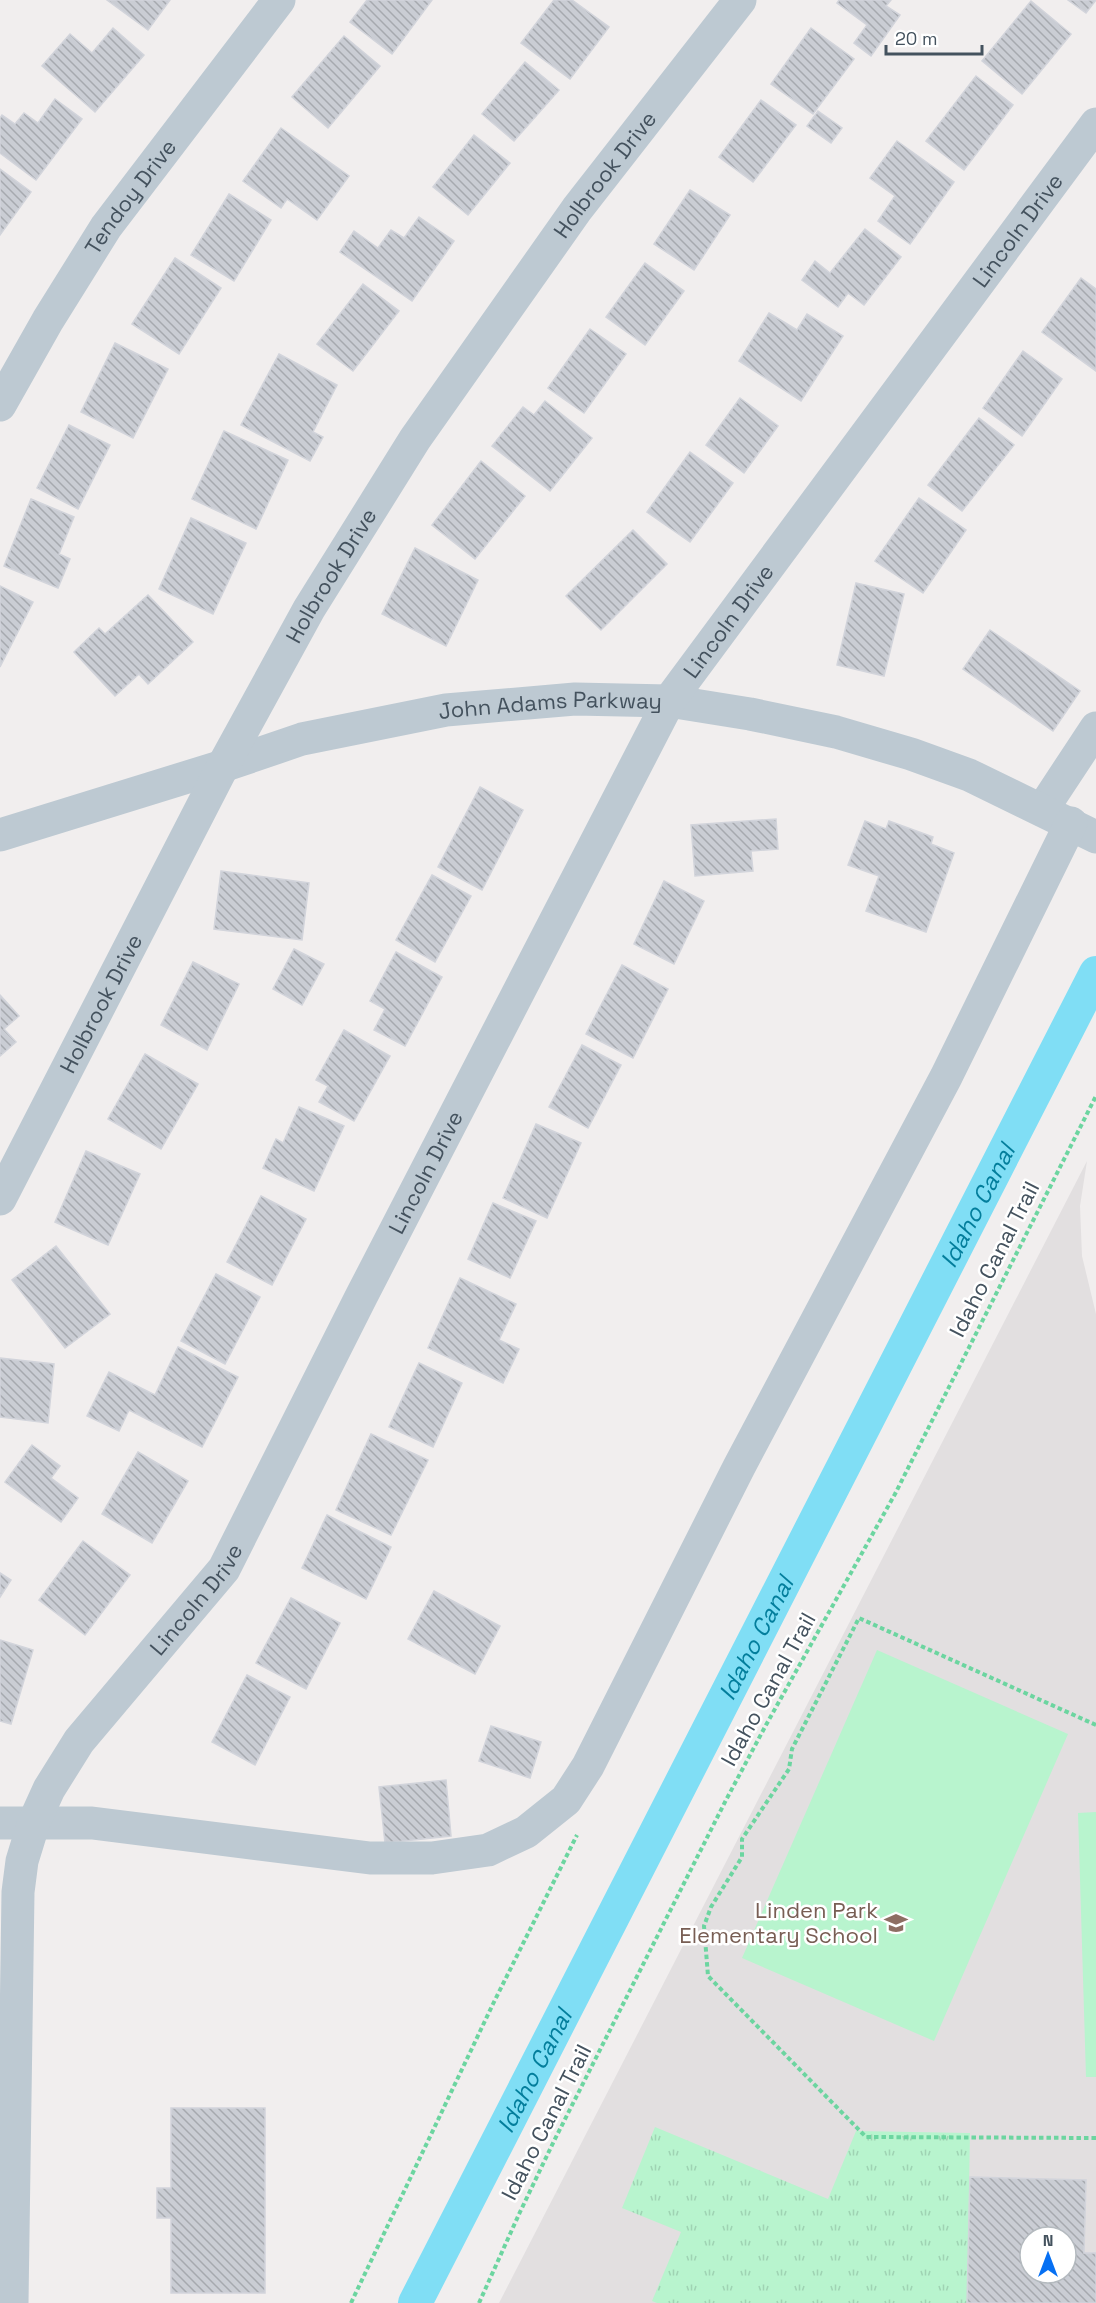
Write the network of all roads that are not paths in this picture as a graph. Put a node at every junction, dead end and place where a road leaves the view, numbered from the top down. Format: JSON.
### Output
{"nodes":[{"id":1,"x":279,"y":0,"type":"edge"},
{"id":2,"x":740,"y":0,"type":"edge"},
{"id":3,"x":1096,"y":124,"type":"edge"},
{"id":4,"x":0,"y":405,"type":"edge"},
{"id":5,"x":669,"y":701,"type":"junction"},
{"id":6,"x":1096,"y":728,"type":"edge"},
{"id":7,"x":224,"y":766,"type":"junction"},
{"id":8,"x":1070,"y":823,"type":"edge"},
{"id":9,"x":0,"y":835,"type":"edge"},
{"id":10,"x":0,"y":1199,"type":"edge"},
{"id":11,"x":34,"y":1822,"type":"junction"},
{"id":12,"x":0,"y":1823,"type":"edge"},
{"id":13,"x":12,"y":2303,"type":"edge"}],
"edges":[{"from":1,"to":4,"type":"street","name":"Tendoy Drive"},
{"from":2,"to":7,"type":"street","name":"Holbrook Drive"},
{"from":3,"to":5,"type":"street","name":"Lincoln Drive"},
{"from":5,"to":7,"type":"street","name":"John Adams Parkway"},
{"from":5,"to":8,"type":"street","name":"John Adams Parkway"},
{"from":5,"to":11,"type":"street","name":"Lincoln Drive"},
{"from":6,"to":8,"type":"street"},
{"from":7,"to":9,"type":"street","name":"John Adams Parkway"},
{"from":7,"to":10,"type":"street","name":"Holbrook Drive"},
{"from":8,"to":11,"type":"street"},
{"from":11,"to":12,"type":"street"},
{"from":11,"to":13,"type":"street","name":"Lincoln Drive"}]}
